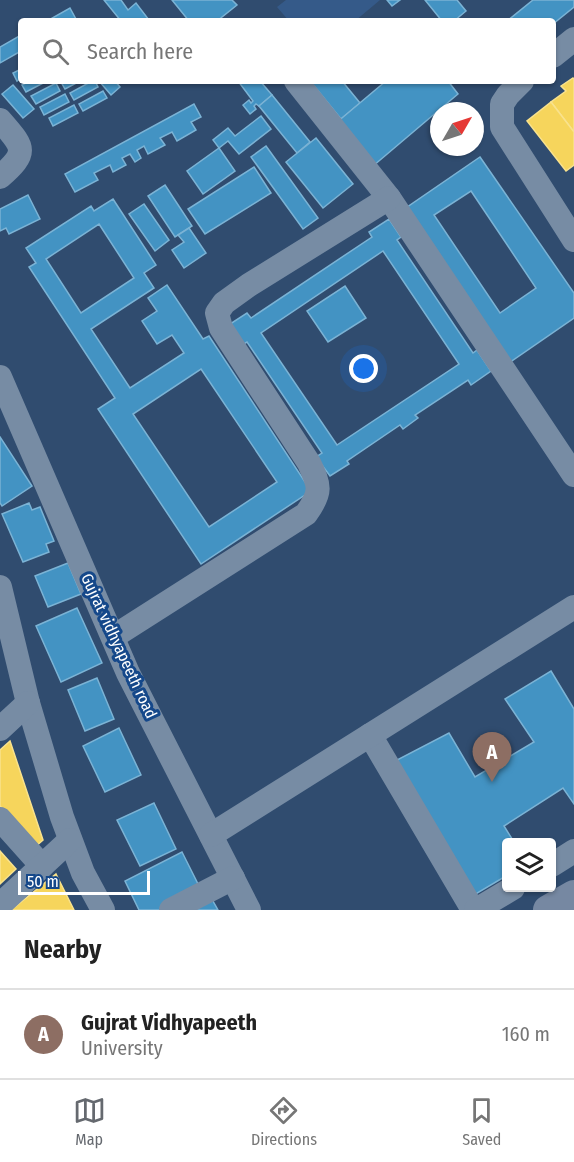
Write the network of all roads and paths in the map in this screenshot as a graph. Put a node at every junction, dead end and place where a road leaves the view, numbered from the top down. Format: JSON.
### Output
{"nodes":[{"id":1,"x":574,"y":39,"type":"edge"},
{"id":2,"x":556,"y":54,"type":"edge"},
{"id":3,"x":298,"y":84,"type":"edge"},
{"id":4,"x":519,"y":84,"type":"edge"},
{"id":5,"x":0,"y":120,"type":"edge"},
{"id":6,"x":0,"y":177,"type":"edge"},
{"id":7,"x":389,"y":198,"type":"junction"},
{"id":8,"x":574,"y":240,"type":"edge"},
{"id":9,"x":0,"y":377,"type":"edge"},
{"id":10,"x":574,"y":475,"type":"edge"},
{"id":11,"x":0,"y":587,"type":"edge"},
{"id":12,"x":574,"y":607,"type":"edge"},
{"id":13,"x":112,"y":637,"type":"junction"},
{"id":14,"x":7,"y":640,"type":"edge"},
{"id":15,"x":28,"y":704,"type":"junction"},
{"id":16,"x":0,"y":729,"type":"edge"},
{"id":17,"x":370,"y":735,"type":"junction"},
{"id":18,"x":0,"y":819,"type":"edge"},
{"id":19,"x":211,"y":835,"type":"junction"},
{"id":20,"x":70,"y":840,"type":"junction"},
{"id":21,"x":574,"y":851,"type":"edge"},
{"id":22,"x":556,"y":862,"type":"edge"},
{"id":23,"x":42,"y":866,"type":"junction"},
{"id":24,"x":233,"y":878,"type":"junction"},
{"id":25,"x":506,"y":892,"type":"edge"},
{"id":26,"x":574,"y":895,"type":"edge"},
{"id":27,"x":0,"y":905,"type":"edge"},
{"id":28,"x":103,"y":910,"type":"edge"},
{"id":29,"x":171,"y":910,"type":"edge"},
{"id":30,"x":249,"y":910,"type":"edge"},
{"id":31,"x":474,"y":910,"type":"edge"},
{"id":32,"x":548,"y":910,"type":"edge"}],
"edges":[{"from":1,"to":2,"type":"street"},
{"from":3,"to":7,"type":"street"},
{"from":4,"to":8,"type":"street"},
{"from":5,"to":6,"type":"street"},
{"from":7,"to":10,"type":"street"},
{"from":7,"to":13,"type":"street"},
{"from":9,"to":13,"type":"street","name":"Gujrat vidhyapeeth road"},
{"from":11,"to":14,"type":"street"},
{"from":12,"to":17,"type":"street"},
{"from":13,"to":19,"type":"street","name":"Gujrat vidhyapeeth road"},
{"from":14,"to":15,"type":"street"},
{"from":15,"to":16,"type":"street"},
{"from":15,"to":20,"type":"street"},
{"from":17,"to":19,"type":"street"},
{"from":17,"to":31,"type":"street"},
{"from":18,"to":23,"type":"street"},
{"from":19,"to":24,"type":"street","name":"Gujrat vidhyapeeth road"},
{"from":20,"to":23,"type":"street"},
{"from":20,"to":28,"type":"street"},
{"from":21,"to":22,"type":"street"},
{"from":23,"to":27,"type":"street"},
{"from":24,"to":29,"type":"street"},
{"from":24,"to":30,"type":"street","name":"Gujrat vidhyapeeth road"},
{"from":25,"to":31,"type":"street"},
{"from":26,"to":32,"type":"main road"}]}
